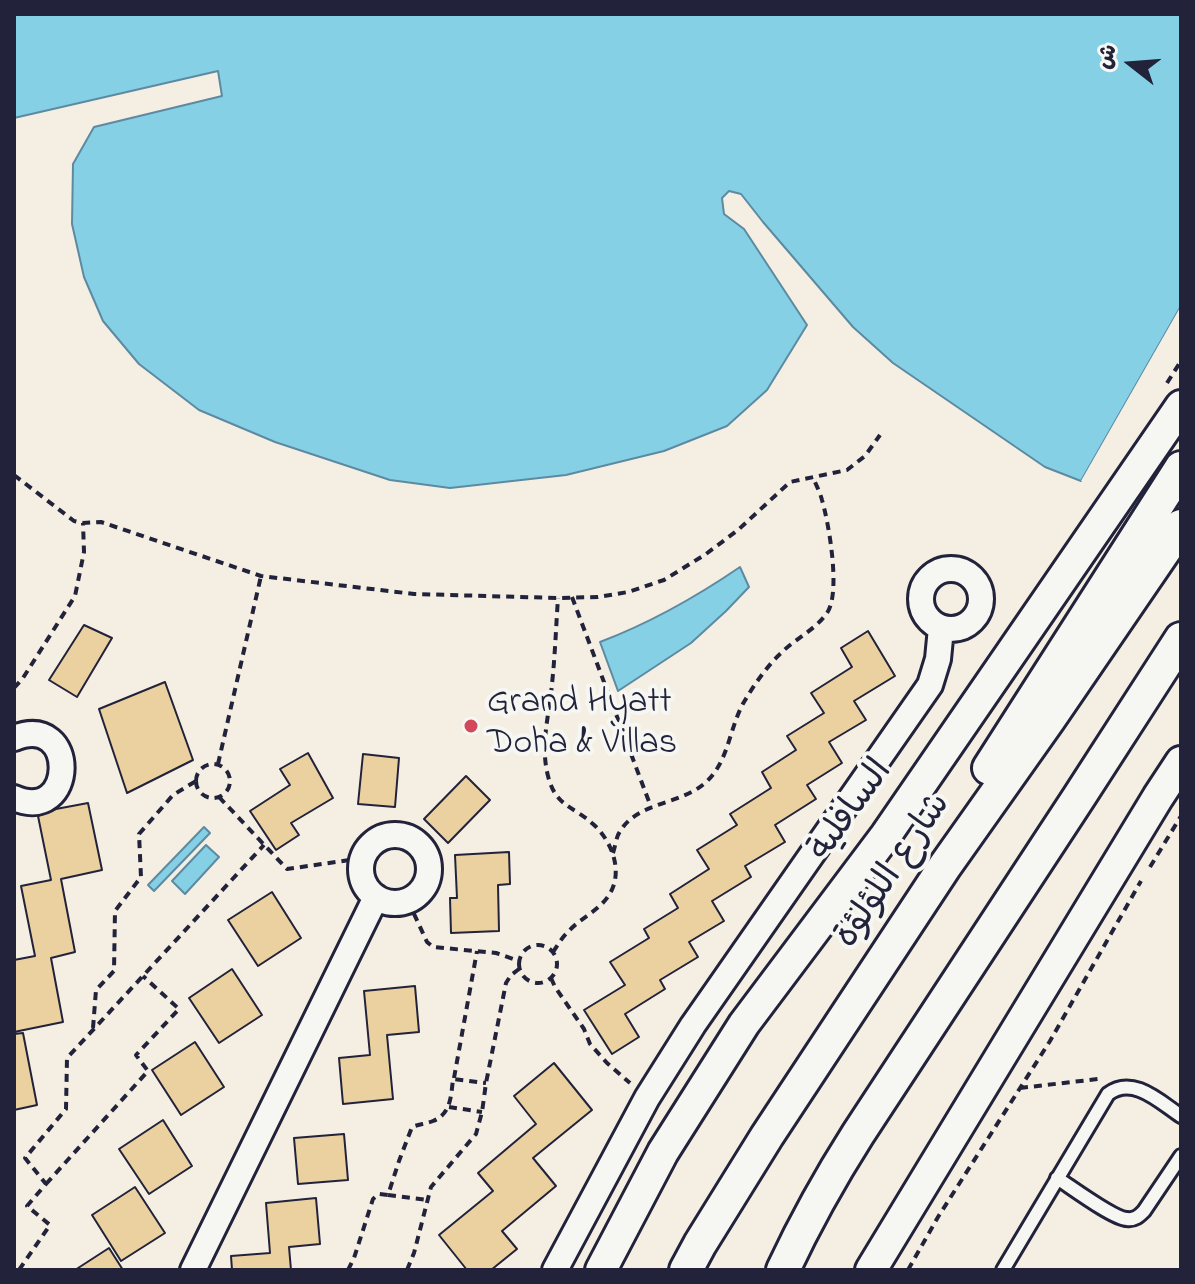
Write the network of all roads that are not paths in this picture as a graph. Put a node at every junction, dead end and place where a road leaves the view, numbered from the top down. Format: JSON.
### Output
{"nodes":[{"id":1,"x":1181,"y":406,"type":"edge"},
{"id":2,"x":1181,"y":468,"type":"edge"},
{"id":3,"x":1181,"y":526,"type":"edge"},
{"id":4,"x":941,"y":628,"type":"dead end"},
{"id":5,"x":1181,"y":639,"type":"edge"},
{"id":6,"x":1181,"y":664,"type":"edge"},
{"id":7,"x":14,"y":738,"type":"edge"},
{"id":8,"x":1181,"y":762,"type":"edge"},
{"id":9,"x":1079,"y":797,"type":"junction"},
{"id":10,"x":15,"y":803,"type":"edge"},
{"id":11,"x":945,"y":866,"type":"junction"},
{"id":12,"x":376,"y":897,"type":"junction"},
{"id":13,"x":1181,"y":1116,"type":"edge"},
{"id":14,"x":1181,"y":1156,"type":"edge"},
{"id":15,"x":1057,"y":1178,"type":"junction"},
{"id":16,"x":193,"y":1270,"type":"edge"},
{"id":17,"x":555,"y":1270,"type":"edge"},
{"id":18,"x":601,"y":1270,"type":"edge"},
{"id":19,"x":686,"y":1270,"type":"edge"},
{"id":20,"x":783,"y":1270,"type":"edge"},
{"id":21,"x":871,"y":1270,"type":"edge"},
{"id":22,"x":1003,"y":1270,"type":"edge"}],
"edges":[{"from":1,"to":18,"type":"street","name":"السافلية"},
{"from":2,"to":11,"type":"main road"},
{"from":3,"to":11,"type":"main road","name":"شارع اللؤلؤة"},
{"from":4,"to":17,"type":"street"},
{"from":5,"to":9,"type":"main road"},
{"from":6,"to":9,"type":"main road"},
{"from":7,"to":10,"type":"street"},
{"from":8,"to":21,"type":"street"},
{"from":9,"to":20,"type":"main road"},
{"from":11,"to":19,"type":"main road","name":"شارع اللؤلؤة"},
{"from":12,"to":12,"type":"street"},
{"from":12,"to":16,"type":"street"},
{"from":13,"to":15,"type":"lane"},
{"from":14,"to":15,"type":"lane"},
{"from":15,"to":22,"type":"lane"}]}
